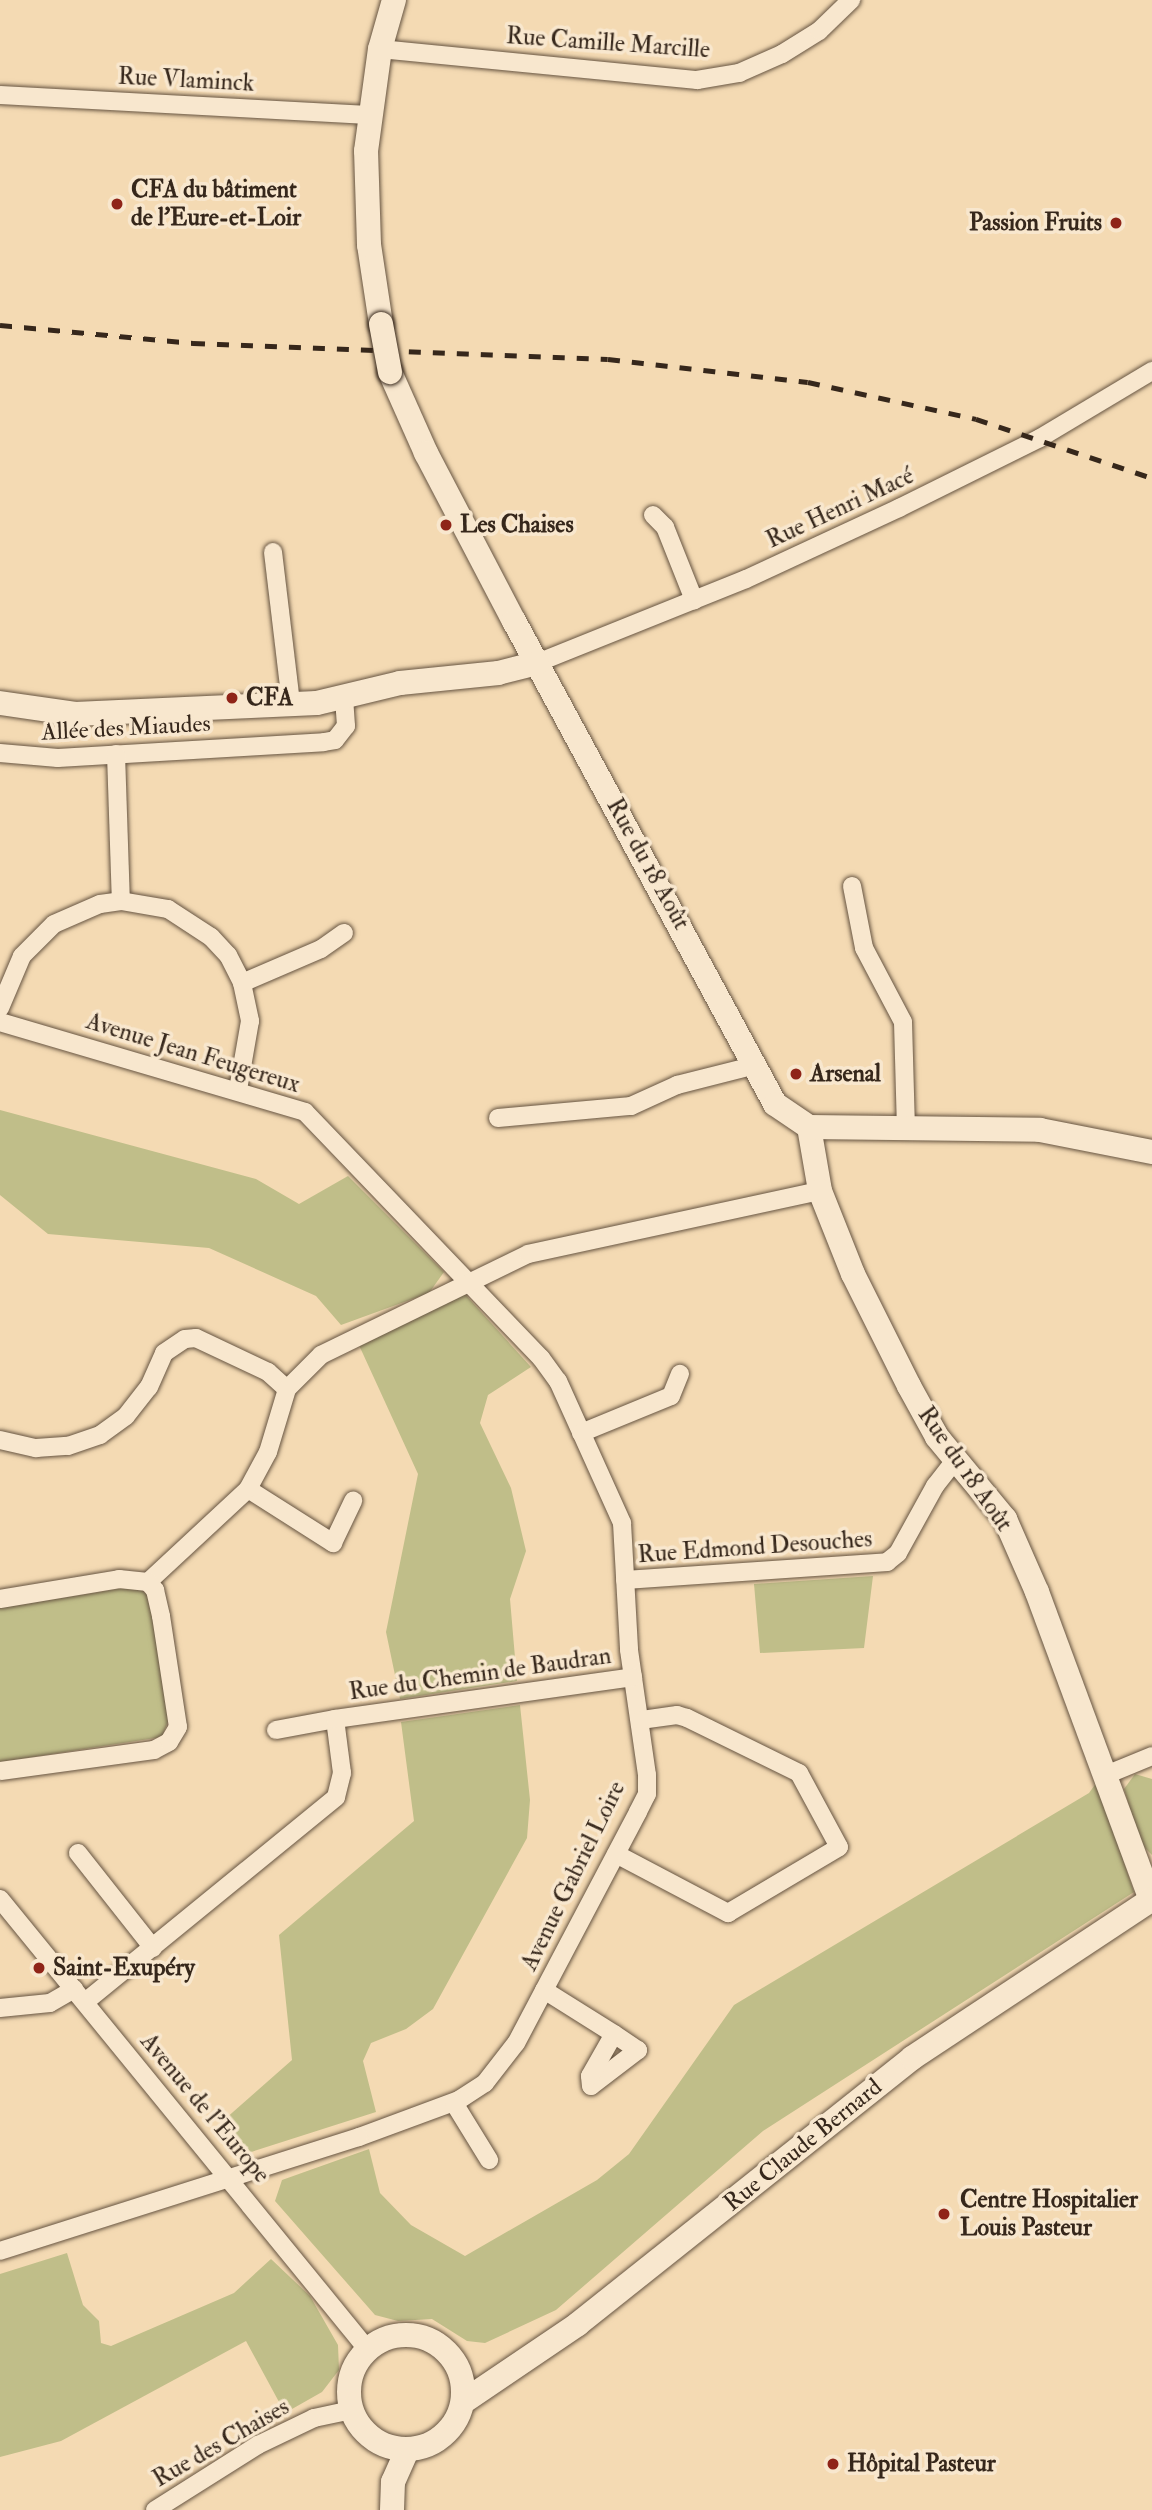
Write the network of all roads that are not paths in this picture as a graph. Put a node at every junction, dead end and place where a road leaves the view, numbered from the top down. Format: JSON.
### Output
{"nodes":[{"id":1,"x":394,"y":0,"type":"edge"},
{"id":2,"x":851,"y":0,"type":"edge"},
{"id":3,"x":380,"y":49,"type":"junction"},
{"id":4,"x":0,"y":95,"type":"edge"},
{"id":5,"x":369,"y":115,"type":"junction"},
{"id":6,"x":1152,"y":371,"type":"edge"},
{"id":7,"x":661,"y":517,"type":"dead end"},
{"id":8,"x":273,"y":552,"type":"dead end"},
{"id":9,"x":694,"y":600,"type":"junction"},
{"id":10,"x":537,"y":663,"type":"junction"},
{"id":11,"x":344,"y":698,"type":"junction"},
{"id":12,"x":0,"y":703,"type":"edge"},
{"id":13,"x":291,"y":704,"type":"junction"},
{"id":14,"x":0,"y":753,"type":"edge"},
{"id":15,"x":116,"y":754,"type":"junction"},
{"id":16,"x":852,"y":886,"type":"dead end"},
{"id":17,"x":121,"y":901,"type":"junction"},
{"id":18,"x":344,"y":933,"type":"dead end"},
{"id":19,"x":242,"y":983,"type":"junction"},
{"id":20,"x":0,"y":1007,"type":"edge"},
{"id":21,"x":0,"y":1021,"type":"edge"},
{"id":22,"x":755,"y":1065,"type":"junction"},
{"id":23,"x":238,"y":1090,"type":"junction"},
{"id":24,"x":498,"y":1118,"type":"dead end"},
{"id":25,"x":809,"y":1126,"type":"junction"},
{"id":26,"x":906,"y":1131,"type":"junction"},
{"id":27,"x":1152,"y":1152,"type":"edge"},
{"id":28,"x":821,"y":1191,"type":"junction"},
{"id":29,"x":472,"y":1282,"type":"junction"},
{"id":30,"x":680,"y":1374,"type":"dead end"},
{"id":31,"x":287,"y":1389,"type":"junction"},
{"id":32,"x":581,"y":1433,"type":"junction"},
{"id":33,"x":0,"y":1440,"type":"edge"},
{"id":34,"x":957,"y":1458,"type":"junction"},
{"id":35,"x":248,"y":1489,"type":"junction"},
{"id":36,"x":353,"y":1501,"type":"dead end"},
{"id":37,"x":625,"y":1580,"type":"junction"},
{"id":38,"x":148,"y":1582,"type":"junction"},
{"id":39,"x":0,"y":1599,"type":"edge"},
{"id":40,"x":633,"y":1677,"type":"junction"},
{"id":41,"x":335,"y":1719,"type":"junction"},
{"id":42,"x":640,"y":1720,"type":"junction"},
{"id":43,"x":276,"y":1730,"type":"dead end"},
{"id":44,"x":1152,"y":1756,"type":"edge"},
{"id":45,"x":0,"y":1770,"type":"edge"},
{"id":46,"x":1107,"y":1775,"type":"junction"},
{"id":47,"x":78,"y":1853,"type":"dead end"},
{"id":48,"x":616,"y":1854,"type":"junction"},
{"id":49,"x":1145,"y":1862,"type":"edge"},
{"id":50,"x":0,"y":1899,"type":"edge"},
{"id":51,"x":1152,"y":1900,"type":"edge"},
{"id":52,"x":153,"y":1948,"type":"junction"},
{"id":53,"x":544,"y":1990,"type":"junction"},
{"id":54,"x":79,"y":1996,"type":"junction"},
{"id":55,"x":0,"y":2008,"type":"edge"},
{"id":56,"x":614,"y":2034,"type":"dead end"},
{"id":57,"x":454,"y":2103,"type":"junction"},
{"id":58,"x":489,"y":2160,"type":"dead end"},
{"id":59,"x":233,"y":2180,"type":"junction"},
{"id":60,"x":0,"y":2251,"type":"edge"},
{"id":61,"x":368,"y":2350,"type":"junction"},
{"id":62,"x":463,"y":2402,"type":"junction"},
{"id":63,"x":352,"y":2410,"type":"junction"},
{"id":64,"x":408,"y":2449,"type":"junction"},
{"id":65,"x":155,"y":2510,"type":"edge"},
{"id":66,"x":392,"y":2510,"type":"edge"}],
"edges":[{"from":1,"to":3,"type":"street","name":"Rue du 18 Août"},
{"from":2,"to":3,"type":"street","name":"Rue Camille Marcille"},
{"from":3,"to":5,"type":"street","name":"Rue du 18 Août"},
{"from":4,"to":5,"type":"street","name":"Rue Vlaminck"},
{"from":5,"to":10,"type":"street","name":"Rue du 18 Août","bridge":true},
{"from":6,"to":9,"type":"street","name":"Rue Henri Macé"},
{"from":7,"to":9,"type":"street"},
{"from":8,"to":13,"type":"street"},
{"from":9,"to":10,"type":"street","name":"Rue Henri Macé"},
{"from":10,"to":11,"type":"street"},
{"from":10,"to":22,"type":"street","name":"Rue du 18 Août"},
{"from":11,"to":13,"type":"street"},
{"from":11,"to":15,"type":"street","name":"Allée des Miaudes"},
{"from":12,"to":13,"type":"street"},
{"from":14,"to":15,"type":"street","name":"Allée des Miaudes"},
{"from":15,"to":17,"type":"street"},
{"from":16,"to":26,"type":"street"},
{"from":17,"to":19,"type":"street"},
{"from":17,"to":20,"type":"street"},
{"from":18,"to":19,"type":"street"},
{"from":19,"to":23,"type":"street"},
{"from":21,"to":23,"type":"street","name":"Avenue Jean Feugereux"},
{"from":22,"to":24,"type":"street"},
{"from":22,"to":25,"type":"street","name":"Rue du 18 Août"},
{"from":23,"to":29,"type":"street","name":"Avenue Jean Feugereux"},
{"from":25,"to":26,"type":"street"},
{"from":25,"to":28,"type":"street","name":"Rue du 18 Août"},
{"from":26,"to":27,"type":"street"},
{"from":28,"to":29,"type":"street"},
{"from":28,"to":34,"type":"street","name":"Rue du 18 Août"},
{"from":29,"to":31,"type":"street"},
{"from":29,"to":32,"type":"street","name":"Avenue Gabriel Loire"},
{"from":30,"to":32,"type":"street"},
{"from":31,"to":33,"type":"street"},
{"from":31,"to":35,"type":"street"},
{"from":32,"to":37,"type":"street","name":"Avenue Gabriel Loire"},
{"from":34,"to":37,"type":"street","name":"Rue Edmond Desouches"},
{"from":34,"to":46,"type":"street","name":"Rue du 18 Août"},
{"from":35,"to":36,"type":"street"},
{"from":35,"to":38,"type":"street"},
{"from":37,"to":40,"type":"street","name":"Avenue Gabriel Loire"},
{"from":38,"to":39,"type":"street"},
{"from":38,"to":45,"type":"street"},
{"from":40,"to":41,"type":"street","name":"Rue du Chemin de Baudran"},
{"from":40,"to":42,"type":"street","name":"Avenue Gabriel Loire"},
{"from":41,"to":43,"type":"street","name":"Rue du Chemin de Baudran"},
{"from":41,"to":52,"type":"street","name":"Rue du Chemin de Baudran"},
{"from":42,"to":48,"type":"street","name":"Avenue Gabriel Loire"},
{"from":42,"to":48,"type":"street"},
{"from":44,"to":46,"type":"street"},
{"from":46,"to":49,"type":"street","name":"Rue du 18 Août"},
{"from":47,"to":52,"type":"street"},
{"from":48,"to":53,"type":"street","name":"Avenue Gabriel Loire"},
{"from":49,"to":51,"type":"street","name":"Rue du 18 Août"},
{"from":50,"to":54,"type":"street","name":"Avenue de l'Europe"},
{"from":51,"to":62,"type":"street","name":"Rue Claude Bernard"},
{"from":52,"to":54,"type":"street","name":"Rue du Chemin de Baudran"},
{"from":53,"to":56,"type":"street"},
{"from":53,"to":57,"type":"street","name":"Avenue Gabriel Loire"},
{"from":54,"to":55,"type":"street","name":"Rue du Chemin de Baudran"},
{"from":54,"to":59,"type":"street","name":"Avenue de l'Europe"},
{"from":57,"to":58,"type":"street"},
{"from":57,"to":59,"type":"street","name":"Avenue Gabriel Loire"},
{"from":59,"to":60,"type":"street","name":"Avenue Gabriel Loire"},
{"from":59,"to":61,"type":"street","name":"Avenue de l'Europe"},
{"from":61,"to":62,"type":"street"},
{"from":61,"to":63,"type":"street"},
{"from":62,"to":64,"type":"street"},
{"from":63,"to":64,"type":"street"},
{"from":63,"to":65,"type":"street","name":"Rue des Chaises"},
{"from":64,"to":66,"type":"street"}]}
